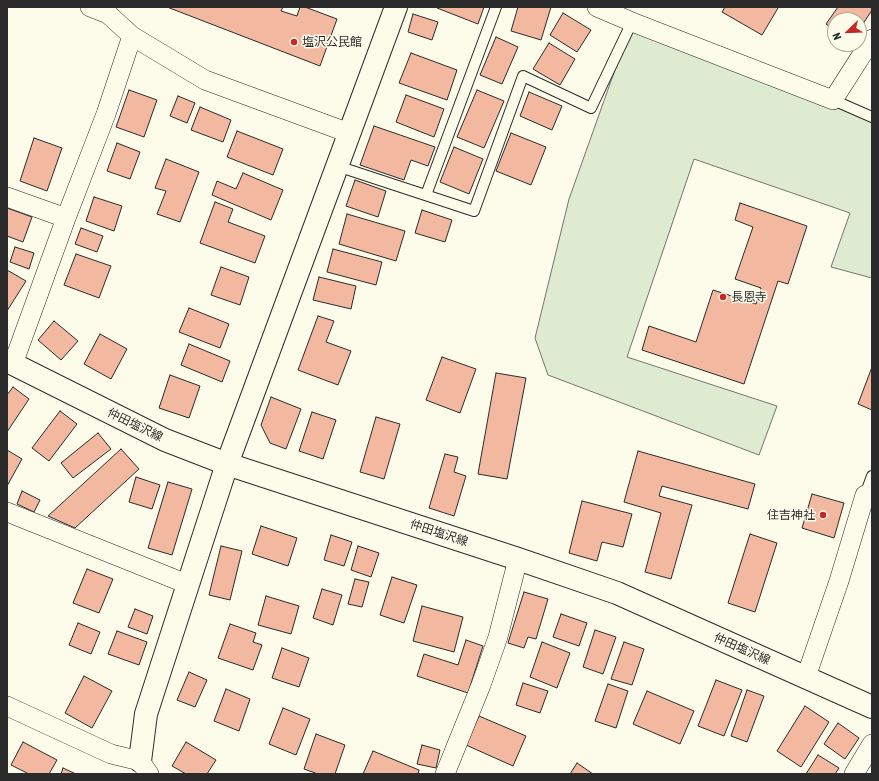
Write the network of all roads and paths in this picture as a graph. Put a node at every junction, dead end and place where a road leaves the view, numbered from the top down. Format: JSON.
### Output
{"nodes":[{"id":1,"x":90,"y":7,"type":"edge"},
{"id":2,"x":396,"y":7,"type":"edge"},
{"id":3,"x":496,"y":7,"type":"edge"},
{"id":4,"x":597,"y":7,"type":"edge"},
{"id":5,"x":632,"y":22,"type":"junction"},
{"id":6,"x":132,"y":36,"type":"junction"},
{"id":7,"x":872,"y":39,"type":"edge"},
{"id":8,"x":833,"y":100,"type":"junction"},
{"id":9,"x":872,"y":117,"type":"edge"},
{"id":10,"x":349,"y":133,"type":"junction"},
{"id":11,"x":337,"y":166,"type":"junction"},
{"id":12,"x":426,"y":195,"type":"junction"},
{"id":13,"x":7,"y":197,"type":"edge"},
{"id":14,"x":66,"y":218,"type":"junction"},
{"id":15,"x":10,"y":363,"type":"edge"},
{"id":16,"x":227,"y":464,"type":"junction"},
{"id":17,"x":872,"y":476,"type":"edge"},
{"id":18,"x":866,"y":495,"type":"joint"},
{"id":19,"x":7,"y":512,"type":"edge"},
{"id":20,"x":518,"y":559,"type":"junction"},
{"id":21,"x":188,"y":584,"type":"junction"},
{"id":22,"x":806,"y":677,"type":"junction"},
{"id":23,"x":7,"y":706,"type":"edge"},
{"id":24,"x":872,"y":707,"type":"edge"},
{"id":25,"x":872,"y":744,"type":"edge"},
{"id":26,"x":144,"y":768,"type":"edge"},
{"id":27,"x":445,"y":774,"type":"edge"},
{"id":28,"x":854,"y":774,"type":"edge"}],
"edges":[{"from":1,"to":6,"type":"street"},
{"from":2,"to":10,"type":"main road"},
{"from":3,"to":12,"type":"lane"},
{"from":4,"to":5,"type":"street"},
{"from":5,"to":8,"type":"street"},
{"from":5,"to":12,"type":"lane"},
{"from":6,"to":10,"type":"street"},
{"from":6,"to":14,"type":"street"},
{"from":7,"to":8,"type":"street"},
{"from":8,"to":9,"type":"lane"},
{"from":10,"to":11,"type":"main road"},
{"from":11,"to":12,"type":"lane"},
{"from":11,"to":16,"type":"main road"},
{"from":13,"to":14,"type":"street"},
{"from":14,"to":15,"type":"street"},
{"from":15,"to":16,"type":"main road","name":"仲田塩沢線"},
{"from":16,"to":20,"type":"main road","name":"仲田塩沢線"},
{"from":16,"to":21,"type":"main road"},
{"from":17,"to":18,"type":"lane"},
{"from":18,"to":22,"type":"street"},
{"from":19,"to":21,"type":"street"},
{"from":20,"to":22,"type":"main road","name":"仲田塩沢線"},
{"from":20,"to":27,"type":"street"},
{"from":21,"to":26,"type":"main road"},
{"from":22,"to":24,"type":"main road","name":"仲田塩沢線"},
{"from":23,"to":26,"type":"street"},
{"from":25,"to":28,"type":"street"}]}
